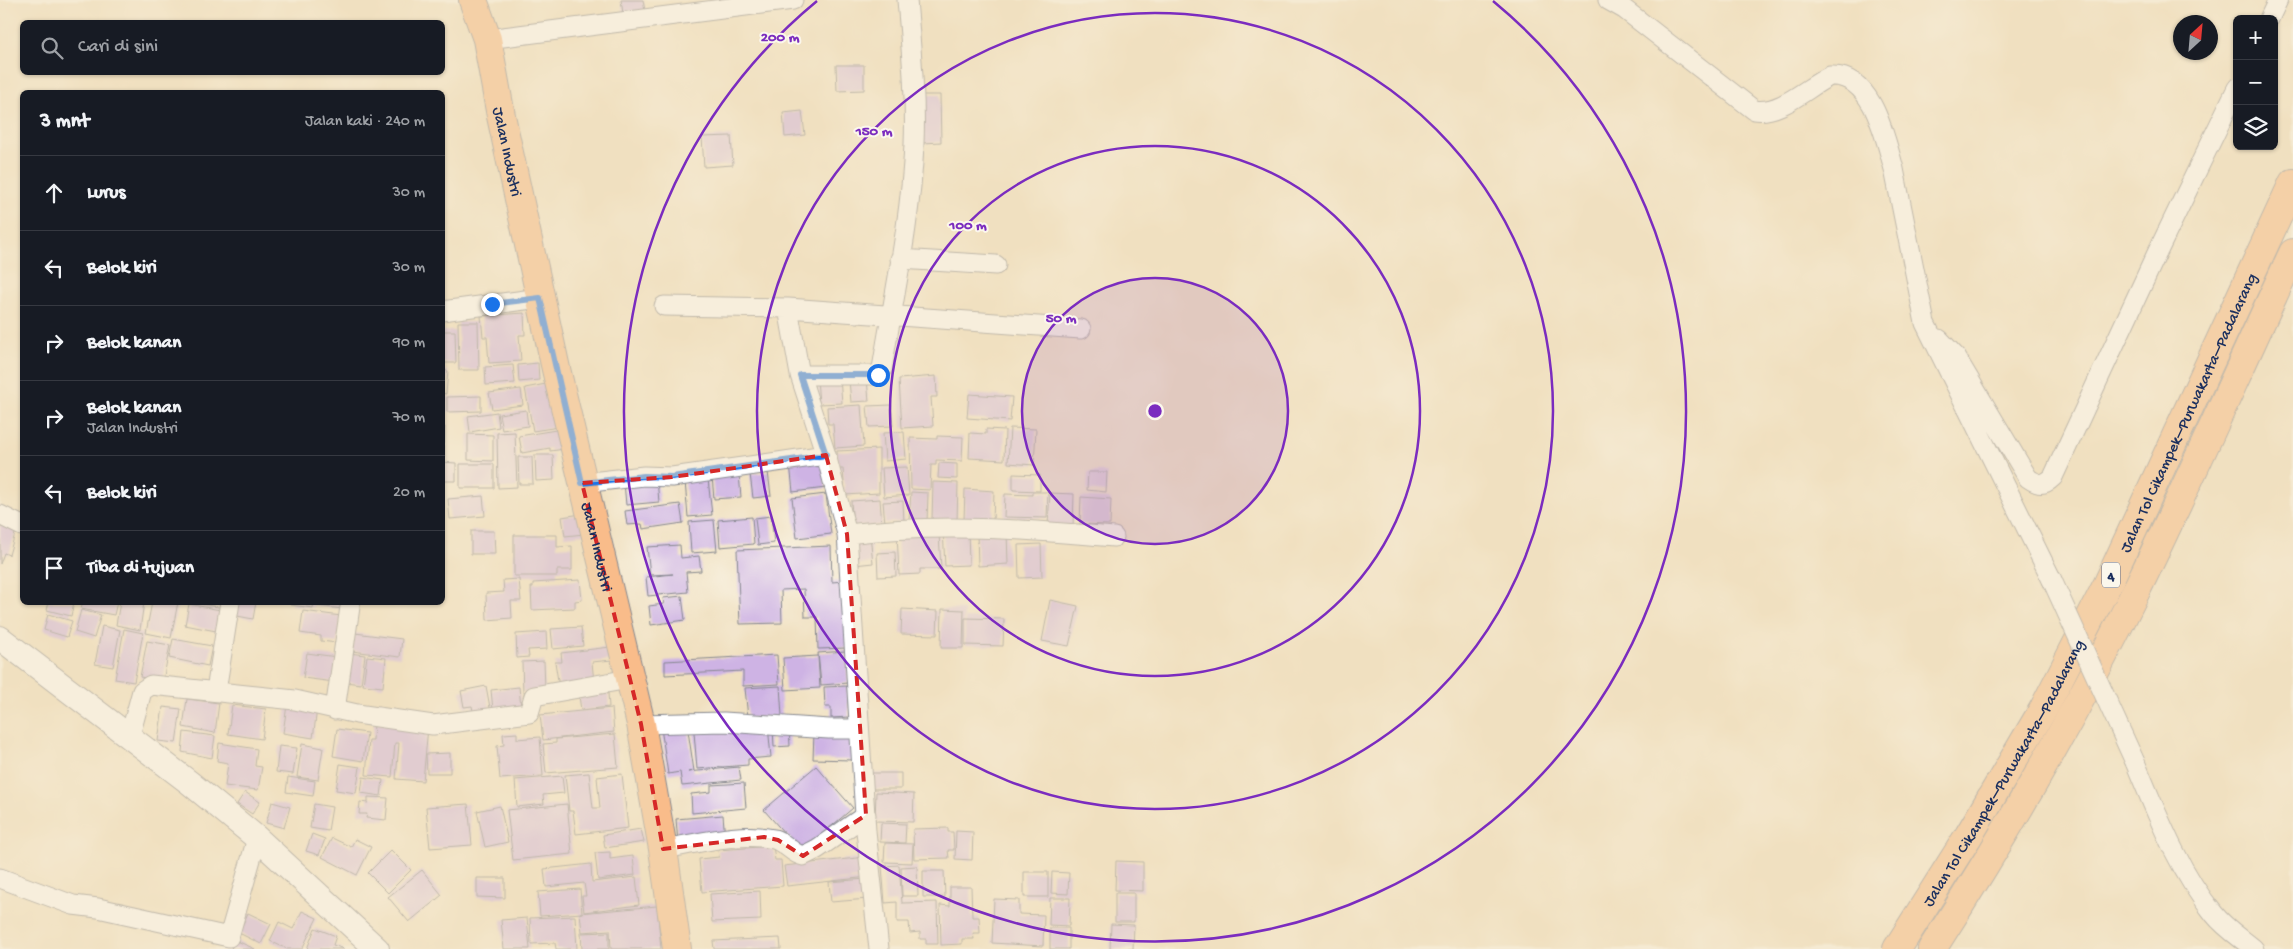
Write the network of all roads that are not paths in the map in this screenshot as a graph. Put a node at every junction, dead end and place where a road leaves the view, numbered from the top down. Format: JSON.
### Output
{"nodes":[{"id":1,"x":473,"y":0,"type":"edge"},
{"id":2,"x":793,"y":0,"type":"edge"},
{"id":3,"x":907,"y":0,"type":"edge"},
{"id":4,"x":1608,"y":0,"type":"edge"},
{"id":5,"x":2278,"y":0,"type":"edge"},
{"id":6,"x":2271,"y":15,"type":"edge"},
{"id":7,"x":487,"y":39,"type":"junction"},
{"id":8,"x":2233,"y":96,"type":"edge"},
{"id":9,"x":2293,"y":183,"type":"edge"},
{"id":10,"x":2293,"y":253,"type":"edge"},
{"id":11,"x":900,"y":259,"type":"junction"},
{"id":12,"x":996,"y":266,"type":"dead end"},
{"id":13,"x":540,"y":298,"type":"junction"},
{"id":14,"x":664,"y":306,"type":"dead end"},
{"id":15,"x":788,"y":308,"type":"junction"},
{"id":16,"x":445,"y":311,"type":"edge"},
{"id":17,"x":891,"y":315,"type":"junction"},
{"id":18,"x":1925,"y":323,"type":"junction"},
{"id":19,"x":1081,"y":329,"type":"dead end"},
{"id":20,"x":800,"y":375,"type":"junction"},
{"id":21,"x":826,"y":455,"type":"junction"},
{"id":22,"x":582,"y":483,"type":"junction"},
{"id":23,"x":0,"y":514,"type":"edge"},
{"id":24,"x":20,"y":525,"type":"edge"},
{"id":25,"x":847,"y":534,"type":"junction"},
{"id":26,"x":1114,"y":537,"type":"dead end"},
{"id":27,"x":230,"y":605,"type":"edge"},
{"id":28,"x":350,"y":608,"type":"dead end"},
{"id":29,"x":0,"y":638,"type":"edge"},
{"id":30,"x":629,"y":679,"type":"junction"},
{"id":31,"x":216,"y":691,"type":"junction"},
{"id":32,"x":335,"y":710,"type":"junction"},
{"id":33,"x":641,"y":724,"type":"junction"},
{"id":34,"x":859,"y":729,"type":"junction"},
{"id":35,"x":129,"y":739,"type":"junction"},
{"id":36,"x":866,"y":815,"type":"junction"},
{"id":37,"x":256,"y":838,"type":"junction"},
{"id":38,"x":663,"y":849,"type":"junction"},
{"id":39,"x":0,"y":878,"type":"edge"},
{"id":40,"x":227,"y":943,"type":"edge"},
{"id":41,"x":377,"y":949,"type":"edge"},
{"id":42,"x":677,"y":949,"type":"edge"},
{"id":43,"x":879,"y":949,"type":"edge"},
{"id":44,"x":1897,"y":949,"type":"edge"},
{"id":45,"x":1932,"y":949,"type":"edge"},
{"id":46,"x":2254,"y":949,"type":"edge"}],
"edges":[{"from":1,"to":7,"type":"main road","name":"Jalan Industri"},
{"from":2,"to":7,"type":"street"},
{"from":3,"to":11,"type":"street"},
{"from":4,"to":18,"type":"street"},
{"from":5,"to":6,"type":"street"},
{"from":7,"to":13,"type":"main road","name":"Jalan Industri"},
{"from":8,"to":18,"type":"street"},
{"from":9,"to":44,"type":"main road","name":"Jalan Tol Cikampek–Purwakarta–Padalarang","number":"4"},
{"from":10,"to":45,"type":"main road","name":"Jalan Tol Cikampek–Purwakarta–Padalarang","number":"4"},
{"from":11,"to":12,"type":"street"},
{"from":11,"to":17,"type":"street"},
{"from":13,"to":16,"type":"street"},
{"from":13,"to":22,"type":"main road","name":"Jalan Industri"},
{"from":14,"to":15,"type":"street"},
{"from":15,"to":17,"type":"street"},
{"from":15,"to":20,"type":"street"},
{"from":17,"to":19,"type":"street"},
{"from":17,"to":20,"type":"street"},
{"from":18,"to":46,"type":"street","bridge":true},
{"from":20,"to":21,"type":"street"},
{"from":21,"to":22,"type":"street"},
{"from":21,"to":25,"type":"street"},
{"from":22,"to":30,"type":"main road","name":"Jalan Industri"},
{"from":23,"to":24,"type":"street"},
{"from":25,"to":26,"type":"street"},
{"from":25,"to":34,"type":"street"},
{"from":27,"to":31,"type":"street"},
{"from":28,"to":32,"type":"street"},
{"from":29,"to":35,"type":"street"},
{"from":30,"to":32,"type":"street"},
{"from":30,"to":33,"type":"main road","name":"Jalan Industri"},
{"from":31,"to":32,"type":"street"},
{"from":31,"to":35,"type":"street"},
{"from":33,"to":34,"type":"street"},
{"from":33,"to":38,"type":"main road","name":"Jalan Industri"},
{"from":34,"to":36,"type":"street"},
{"from":35,"to":37,"type":"street"},
{"from":36,"to":38,"type":"street"},
{"from":36,"to":43,"type":"street"},
{"from":37,"to":40,"type":"street"},
{"from":37,"to":41,"type":"street"},
{"from":38,"to":42,"type":"main road","name":"Jalan Industri"},
{"from":39,"to":40,"type":"street"}]}
